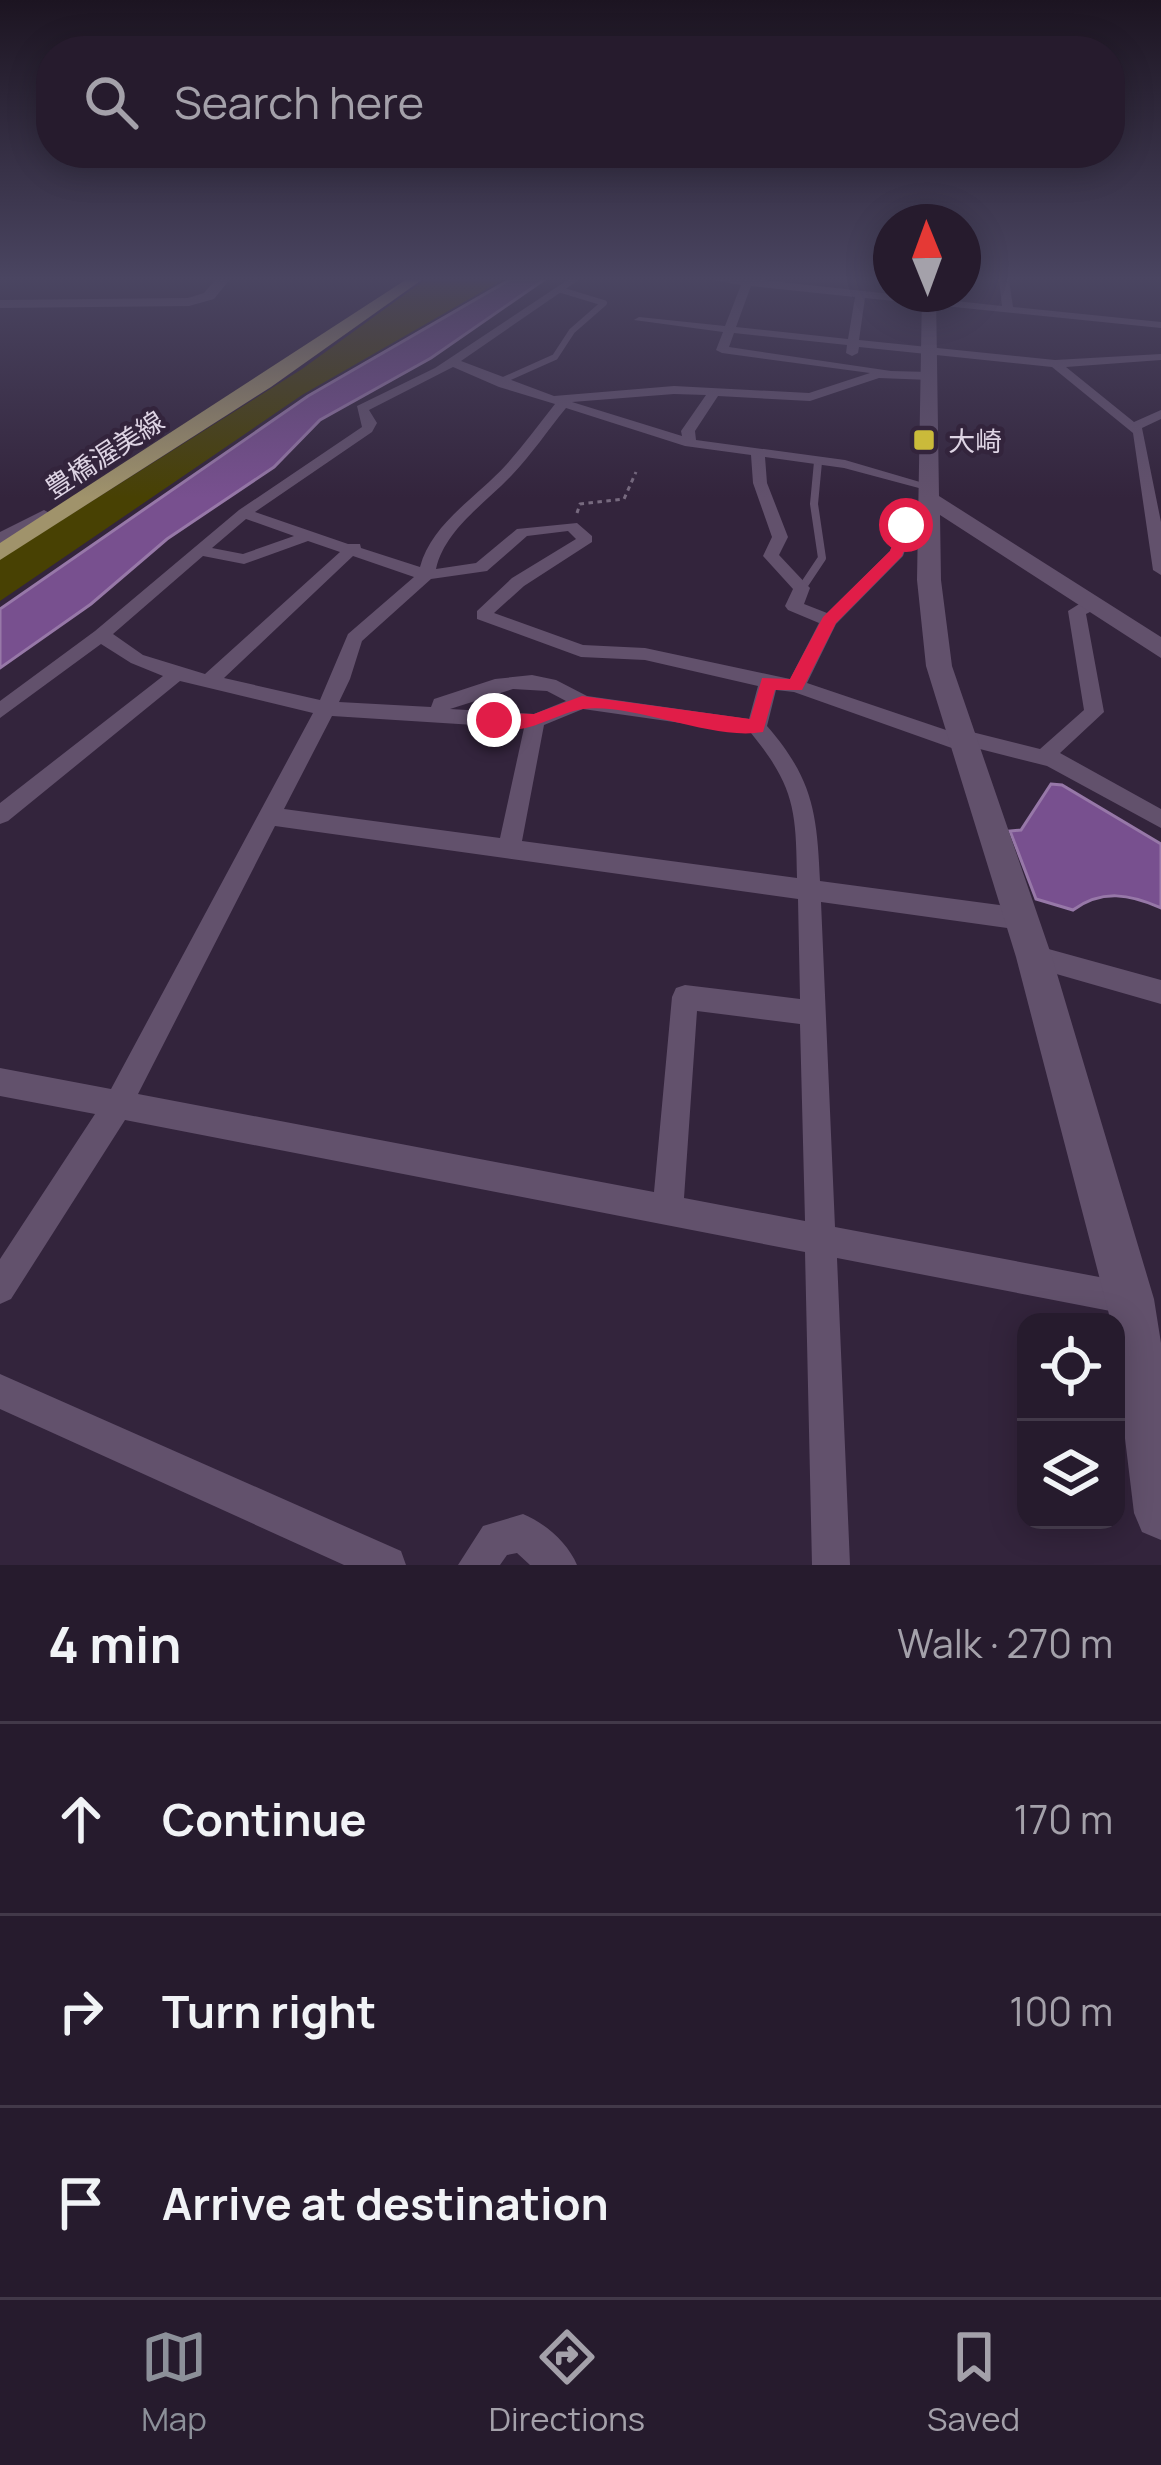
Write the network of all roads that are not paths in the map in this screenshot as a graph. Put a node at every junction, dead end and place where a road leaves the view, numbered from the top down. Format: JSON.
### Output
{"nodes":[{"id":1,"x":284,"y":352,"type":"edge"},
{"id":2,"x":310,"y":352,"type":"edge"},
{"id":3,"x":464,"y":352,"type":"edge"},
{"id":4,"x":558,"y":352,"type":"edge"},
{"id":5,"x":737,"y":352,"type":"edge"},
{"id":6,"x":852,"y":352,"type":"edge"},
{"id":7,"x":929,"y":352,"type":"edge"},
{"id":8,"x":939,"y":352,"type":"edge"},
{"id":9,"x":1161,"y":357,"type":"edge"},
{"id":10,"x":450,"y":361,"type":"junction"},
{"id":11,"x":1055,"y":364,"type":"junction"},
{"id":12,"x":850,"y":367,"type":"junction"},
{"id":13,"x":898,"y":373,"type":"junction"},
{"id":14,"x":275,"y":376,"type":"junction"},
{"id":15,"x":930,"y":376,"type":"junction"},
{"id":16,"x":500,"y":382,"type":"junction"},
{"id":17,"x":714,"y":393,"type":"junction"},
{"id":18,"x":559,"y":402,"type":"junction"},
{"id":19,"x":1161,"y":414,"type":"edge"},
{"id":20,"x":1134,"y":427,"type":"junction"},
{"id":21,"x":690,"y":443,"type":"junction"},
{"id":22,"x":758,"y":455,"type":"junction"},
{"id":23,"x":818,"y":462,"type":"junction"},
{"id":24,"x":929,"y":500,"type":"junction"},
{"id":25,"x":244,"y":512,"type":"junction"},
{"id":26,"x":7,"y":526,"type":"edge"},
{"id":27,"x":308,"y":536,"type":"junction"},
{"id":28,"x":0,"y":541,"type":"edge"},
{"id":29,"x":354,"y":547,"type":"junction"},
{"id":30,"x":196,"y":550,"type":"junction"},
{"id":31,"x":0,"y":553,"type":"edge"},
{"id":32,"x":481,"y":567,"type":"junction"},
{"id":33,"x":1161,"y":570,"type":"edge"},
{"id":34,"x":426,"y":575,"type":"junction"},
{"id":35,"x":504,"y":586,"type":"junction"},
{"id":36,"x":802,"y":588,"type":"junction"},
{"id":37,"x":1090,"y":605,"type":"junction"},
{"id":38,"x":829,"y":621,"type":"junction"},
{"id":39,"x":101,"y":635,"type":"junction"},
{"id":40,"x":1161,"y":649,"type":"edge"},
{"id":41,"x":177,"y":674,"type":"junction"},
{"id":42,"x":768,"y":682,"type":"junction"},
{"id":43,"x":207,"y":683,"type":"junction"},
{"id":44,"x":796,"y":686,"type":"junction"},
{"id":45,"x":582,"y":702,"type":"junction"},
{"id":46,"x":323,"y":708,"type":"junction"},
{"id":47,"x":0,"y":711,"type":"edge"},
{"id":48,"x":440,"y":717,"type":"junction"},
{"id":49,"x":536,"y":721,"type":"junction"},
{"id":50,"x":757,"y":727,"type":"junction"},
{"id":51,"x":962,"y":740,"type":"junction"},
{"id":52,"x":1053,"y":760,"type":"junction"},
{"id":53,"x":0,"y":814,"type":"edge"},
{"id":54,"x":268,"y":816,"type":"junction"},
{"id":55,"x":1161,"y":819,"type":"edge"},
{"id":56,"x":508,"y":850,"type":"junction"},
{"id":57,"x":810,"y":890,"type":"junction"},
{"id":58,"x":1021,"y":920,"type":"junction"},
{"id":59,"x":1034,"y":957,"type":"junction"},
{"id":60,"x":1161,"y":992,"type":"edge"},
{"id":61,"x":811,"y":1013,"type":"junction"},
{"id":62,"x":0,"y":1082,"type":"edge"},
{"id":63,"x":118,"y":1105,"type":"junction"},
{"id":64,"x":668,"y":1211,"type":"junction"},
{"id":65,"x":819,"y":1240,"type":"junction"},
{"id":66,"x":0,"y":1288,"type":"edge"},
{"id":67,"x":1131,"y":1299,"type":"junction"},
{"id":68,"x":0,"y":1391,"type":"edge"},
{"id":69,"x":1161,"y":1513,"type":"edge"},
{"id":70,"x":387,"y":1565,"type":"edge"},
{"id":71,"x":478,"y":1565,"type":"edge"},
{"id":72,"x":558,"y":1565,"type":"edge"},
{"id":73,"x":831,"y":1565,"type":"edge"}],
"edges":[{"from":1,"to":26,"type":"main road","name":"豊橋渥美線"},
{"from":2,"to":14,"type":"main road","name":"豊橋渥美線"},
{"from":3,"to":10,"type":"street"},
{"from":4,"to":16,"type":"lane"},
{"from":5,"to":12,"type":"street"},
{"from":6,"to":12,"type":"street"},
{"from":7,"to":15,"type":"street"},
{"from":8,"to":11,"type":"street"},
{"from":9,"to":11,"type":"street"},
{"from":10,"to":16,"type":"street"},
{"from":10,"to":25,"type":"street"},
{"from":11,"to":20,"type":"street"},
{"from":12,"to":13,"type":"street"},
{"from":13,"to":15,"type":"street"},
{"from":13,"to":17,"type":"street"},
{"from":14,"to":28,"type":"street"},
{"from":14,"to":31,"type":"main road","name":"豊橋渥美線"},
{"from":15,"to":24,"type":"street"},
{"from":16,"to":18,"type":"street"},
{"from":17,"to":18,"type":"street"},
{"from":17,"to":21,"type":"street"},
{"from":18,"to":21,"type":"street"},
{"from":18,"to":34,"type":"street"},
{"from":19,"to":20,"type":"street"},
{"from":20,"to":33,"type":"street"},
{"from":21,"to":22,"type":"street"},
{"from":22,"to":23,"type":"street"},
{"from":22,"to":36,"type":"street"},
{"from":23,"to":24,"type":"street"},
{"from":23,"to":36,"type":"lane"},
{"from":24,"to":37,"type":"street"},
{"from":24,"to":38,"type":"street"},
{"from":24,"to":51,"type":"street"},
{"from":25,"to":27,"type":"street"},
{"from":25,"to":30,"type":"street"},
{"from":27,"to":29,"type":"street"},
{"from":27,"to":30,"type":"street"},
{"from":29,"to":34,"type":"street"},
{"from":29,"to":43,"type":"street"},
{"from":30,"to":39,"type":"street"},
{"from":32,"to":34,"type":"street"},
{"from":32,"to":35,"type":"street"},
{"from":32,"to":35,"type":"street"},
{"from":34,"to":46,"type":"street"},
{"from":35,"to":42,"type":"street"},
{"from":36,"to":38,"type":"street"},
{"from":37,"to":40,"type":"street"},
{"from":37,"to":52,"type":"street"},
{"from":38,"to":44,"type":"street"},
{"from":39,"to":41,"type":"street"},
{"from":39,"to":47,"type":"street"},
{"from":41,"to":43,"type":"street"},
{"from":41,"to":53,"type":"street"},
{"from":42,"to":44,"type":"street"},
{"from":42,"to":50,"type":"street"},
{"from":43,"to":46,"type":"street"},
{"from":44,"to":51,"type":"street"},
{"from":45,"to":48,"type":"street"},
{"from":45,"to":49,"type":"street"},
{"from":45,"to":50,"type":"street"},
{"from":46,"to":48,"type":"street"},
{"from":46,"to":54,"type":"street"},
{"from":48,"to":49,"type":"street"},
{"from":49,"to":56,"type":"street"},
{"from":50,"to":57,"type":"street"},
{"from":51,"to":52,"type":"street"},
{"from":51,"to":58,"type":"street"},
{"from":52,"to":55,"type":"street"},
{"from":54,"to":56,"type":"street"},
{"from":54,"to":63,"type":"street"},
{"from":56,"to":57,"type":"street"},
{"from":57,"to":58,"type":"street"},
{"from":57,"to":61,"type":"street"},
{"from":58,"to":59,"type":"street"},
{"from":59,"to":60,"type":"street"},
{"from":59,"to":67,"type":"street"},
{"from":61,"to":64,"type":"street"},
{"from":61,"to":65,"type":"street"},
{"from":62,"to":63,"type":"street"},
{"from":63,"to":64,"type":"street"},
{"from":63,"to":66,"type":"street"},
{"from":64,"to":65,"type":"street"},
{"from":65,"to":67,"type":"street"},
{"from":65,"to":73,"type":"street"},
{"from":67,"to":69,"type":"street"},
{"from":68,"to":70,"type":"street"},
{"from":71,"to":72,"type":"street"}]}
